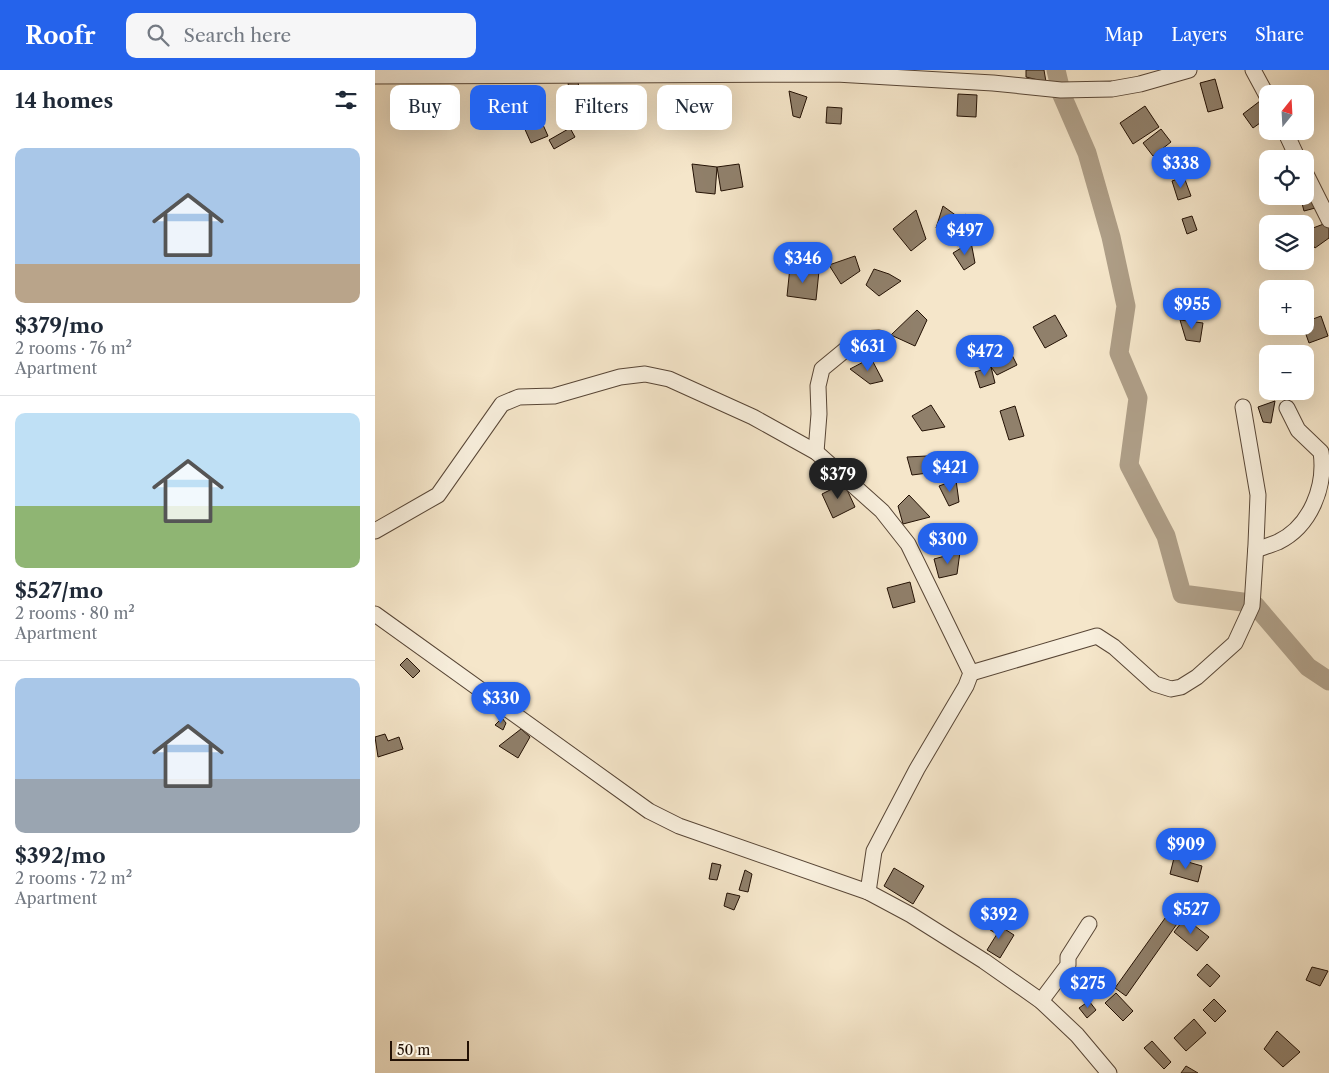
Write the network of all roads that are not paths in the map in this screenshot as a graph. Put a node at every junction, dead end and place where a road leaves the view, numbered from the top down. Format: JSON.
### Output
{"nodes":[{"id":1,"x":1189,"y":70,"type":"edge"},
{"id":2,"x":1253,"y":70,"type":"edge"},
{"id":3,"x":375,"y":76,"type":"edge"},
{"id":4,"x":1261,"y":85,"type":"edge"},
{"id":5,"x":1314,"y":190,"type":"edge"},
{"id":6,"x":1329,"y":220,"type":"edge"},
{"id":7,"x":879,"y":338,"type":"dead end"},
{"id":8,"x":1243,"y":407,"type":"dead end"},
{"id":9,"x":1287,"y":408,"type":"dead end"},
{"id":10,"x":816,"y":452,"type":"junction"},
{"id":11,"x":375,"y":531,"type":"edge"},
{"id":12,"x":1256,"y":550,"type":"junction"},
{"id":13,"x":375,"y":614,"type":"edge"},
{"id":14,"x":971,"y":673,"type":"junction"},
{"id":15,"x":868,"y":892,"type":"junction"},
{"id":16,"x":1089,"y":924,"type":"dead end"},
{"id":17,"x":1041,"y":1001,"type":"junction"},
{"id":18,"x":1109,"y":1073,"type":"edge"}],
"edges":[{"from":1,"to":3,"type":"street"},
{"from":2,"to":4,"type":"street"},
{"from":5,"to":6,"type":"street"},
{"from":7,"to":10,"type":"street"},
{"from":8,"to":12,"type":"street"},
{"from":9,"to":12,"type":"street"},
{"from":10,"to":11,"type":"street"},
{"from":10,"to":14,"type":"street"},
{"from":12,"to":14,"type":"street"},
{"from":13,"to":15,"type":"street"},
{"from":14,"to":15,"type":"street"},
{"from":15,"to":17,"type":"street"},
{"from":16,"to":17,"type":"street"},
{"from":17,"to":18,"type":"street"}]}
